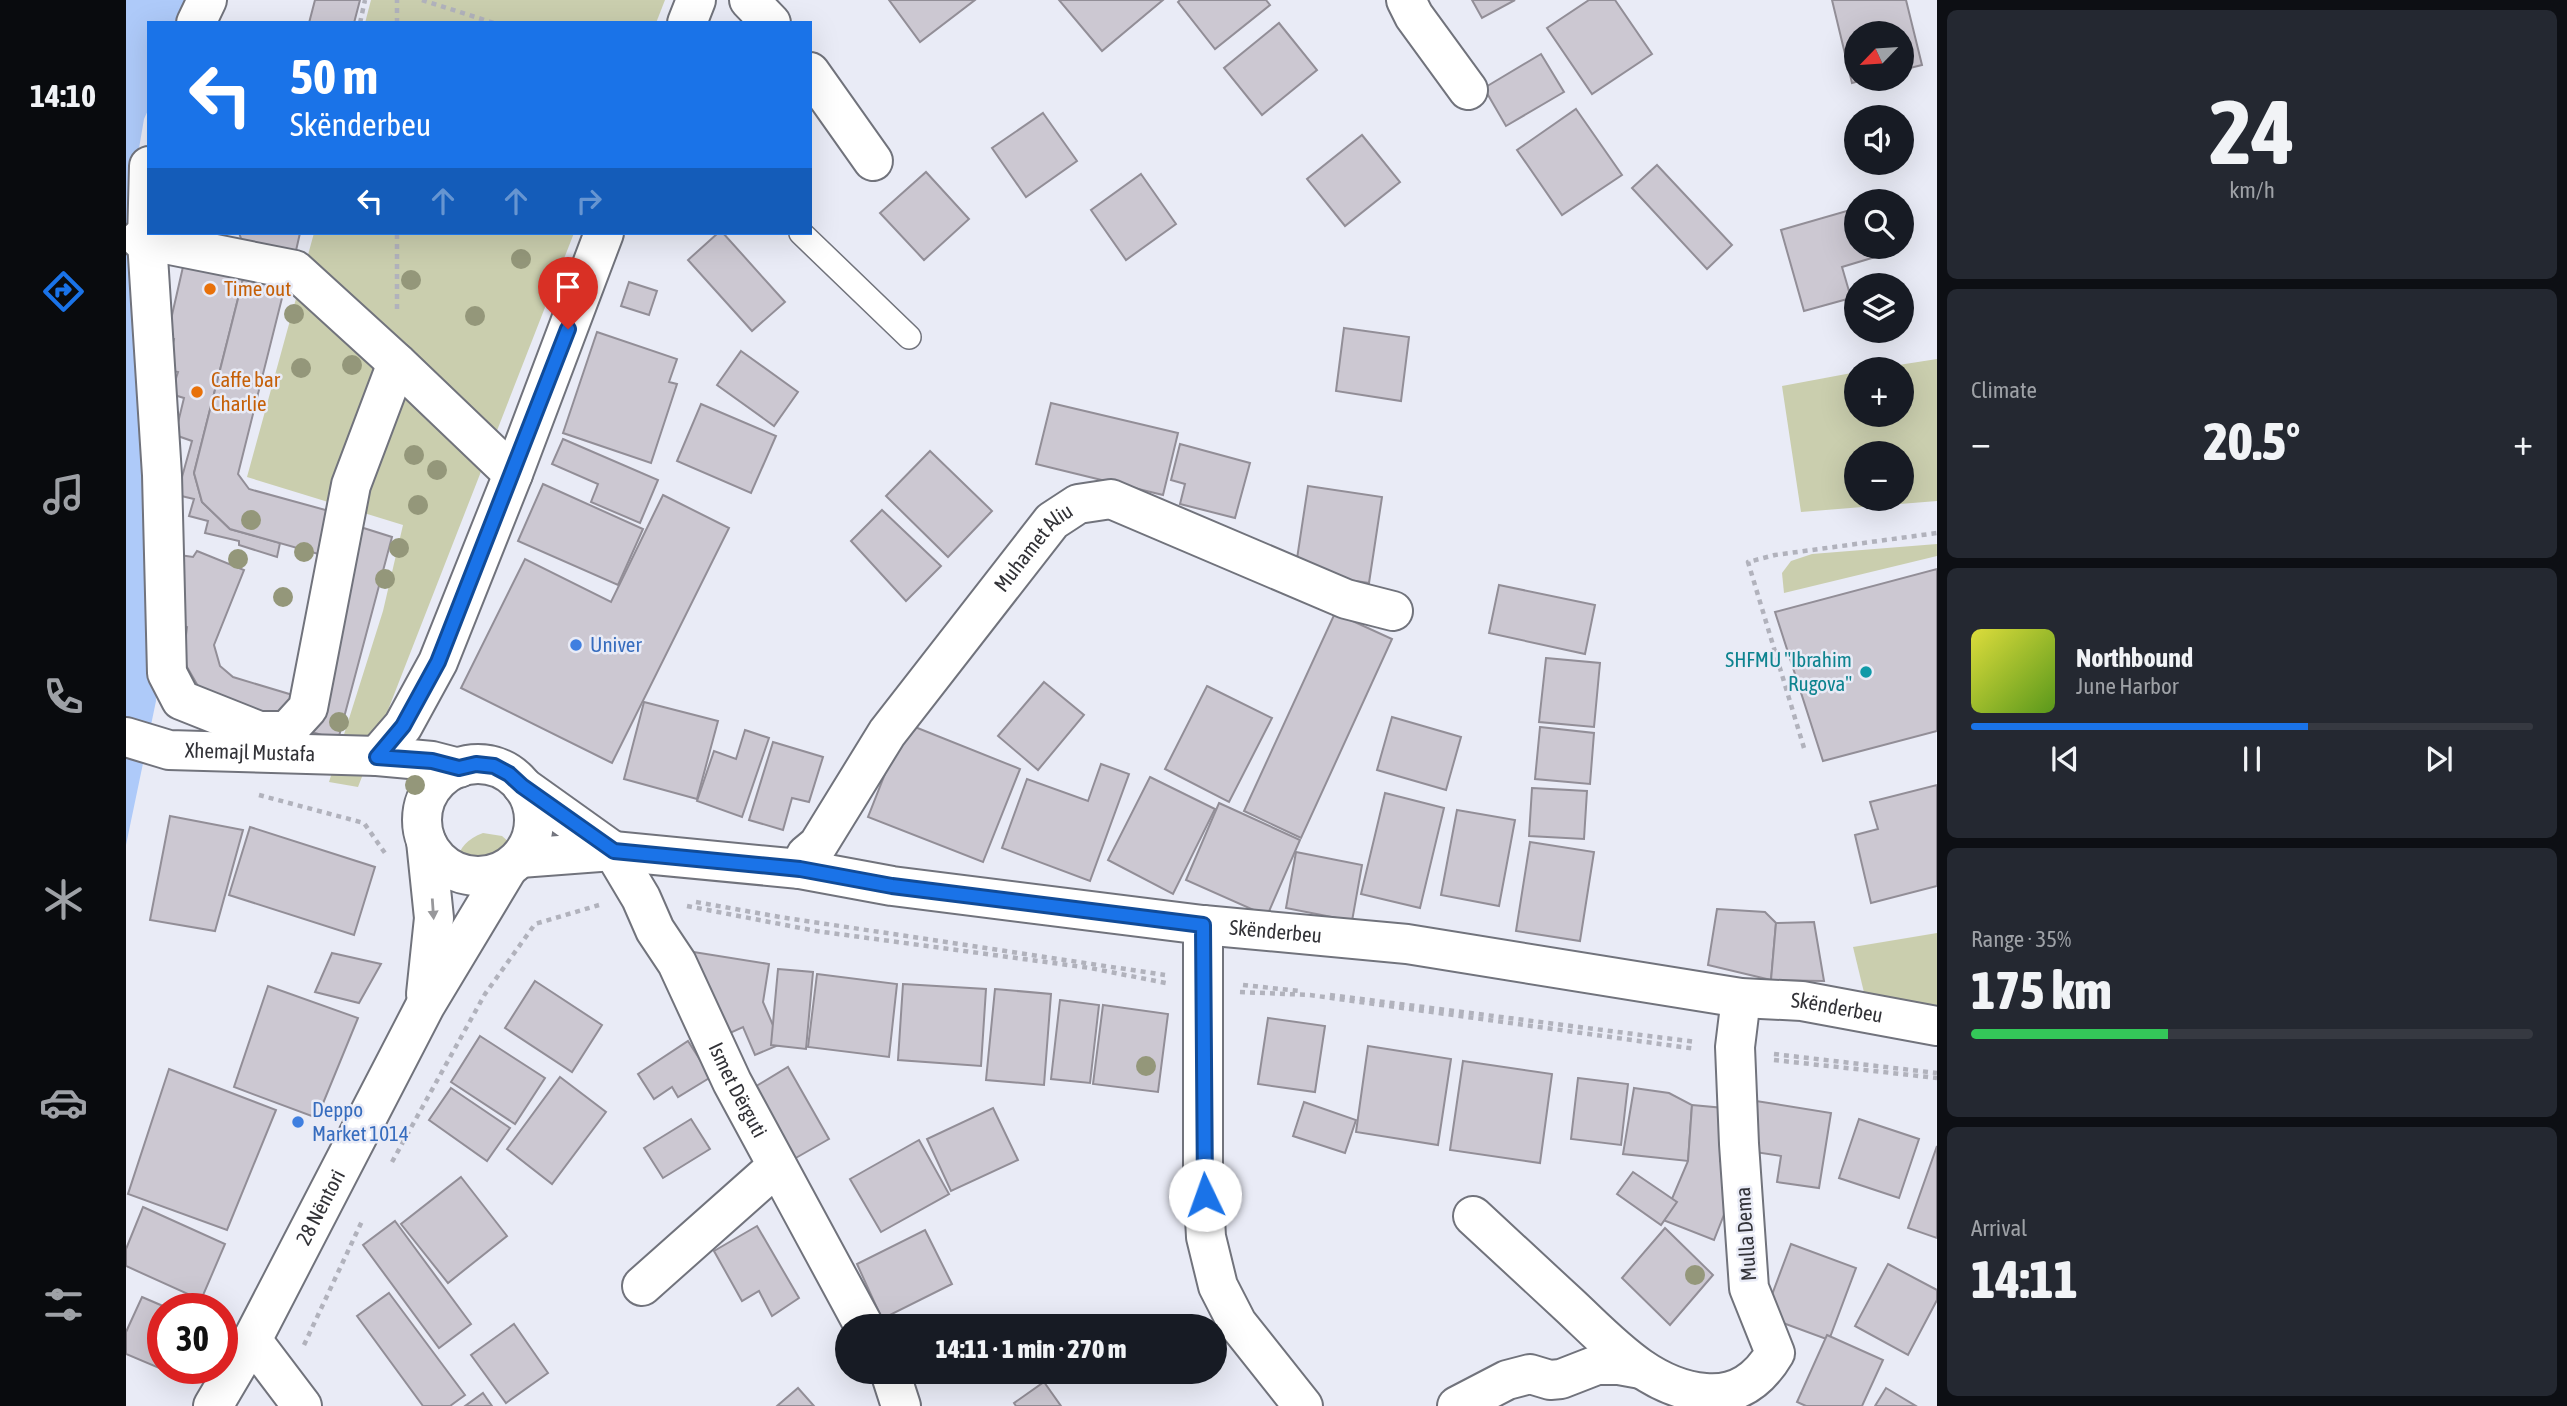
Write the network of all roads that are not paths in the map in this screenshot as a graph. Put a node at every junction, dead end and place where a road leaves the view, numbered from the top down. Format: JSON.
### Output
{"nodes":[{"id":1,"x":207,"y":0,"type":"edge"},
{"id":2,"x":696,"y":0,"type":"edge"},
{"id":3,"x":750,"y":0,"type":"edge"},
{"id":4,"x":1406,"y":0,"type":"edge"},
{"id":5,"x":198,"y":21,"type":"edge"},
{"id":6,"x":688,"y":21,"type":"edge"},
{"id":7,"x":769,"y":21,"type":"edge"},
{"id":8,"x":812,"y":75,"type":"edge"},
{"id":9,"x":1468,"y":90,"type":"dead end"},
{"id":10,"x":873,"y":160,"type":"dead end"},
{"id":11,"x":147,"y":191,"type":"edge"},
{"id":12,"x":603,"y":235,"type":"edge"},
{"id":13,"x":803,"y":235,"type":"edge"},
{"id":14,"x":143,"y":240,"type":"junction"},
{"id":15,"x":909,"y":337,"type":"dead end"},
{"id":16,"x":397,"y":363,"type":"junction"},
{"id":17,"x":513,"y":474,"type":"junction"},
{"id":18,"x":1393,"y":611,"type":"dead end"},
{"id":19,"x":126,"y":737,"type":"edge"},
{"id":20,"x":377,"y":757,"type":"junction"},
{"id":21,"x":459,"y":768,"type":"junction"},
{"id":22,"x":522,"y":786,"type":"junction"},
{"id":23,"x":425,"y":837,"type":"junction"},
{"id":24,"x":614,"y":851,"type":"junction"},
{"id":25,"x":514,"y":863,"type":"junction"},
{"id":26,"x":800,"y":869,"type":"junction"},
{"id":27,"x":1203,"y":925,"type":"junction"},
{"id":28,"x":1741,"y":998,"type":"junction"},
{"id":29,"x":425,"y":1006,"type":"junction"},
{"id":30,"x":1937,"y":1026,"type":"edge"},
{"id":31,"x":777,"y":1166,"type":"junction"},
{"id":32,"x":1473,"y":1216,"type":"dead end"},
{"id":33,"x":642,"y":1286,"type":"dead end"},
{"id":34,"x":857,"y":1314,"type":"edge"},
{"id":35,"x":252,"y":1340,"type":"junction"},
{"id":36,"x":1641,"y":1369,"type":"junction"},
{"id":37,"x":894,"y":1384,"type":"edge"},
{"id":38,"x":294,"y":1394,"type":"edge"},
{"id":39,"x":213,"y":1406,"type":"edge"},
{"id":40,"x":901,"y":1406,"type":"edge"},
{"id":41,"x":1303,"y":1406,"type":"edge"},
{"id":42,"x":1457,"y":1406,"type":"edge"}],
"edges":[{"from":1,"to":5,"type":"street"},
{"from":2,"to":6,"type":"street"},
{"from":3,"to":7,"type":"street"},
{"from":4,"to":9,"type":"street"},
{"from":8,"to":10,"type":"street"},
{"from":11,"to":14,"type":"street"},
{"from":12,"to":17,"type":"street"},
{"from":13,"to":15,"type":"lane"},
{"from":14,"to":16,"type":"street"},
{"from":14,"to":16,"type":"street"},
{"from":16,"to":17,"type":"street"},
{"from":17,"to":20,"type":"street"},
{"from":18,"to":26,"type":"street","name":"Muhamet Aliu"},
{"from":19,"to":20,"type":"street","name":"Xhemajl Mustafa"},
{"from":20,"to":21,"type":"street","name":"Xhemajl Mustafa"},
{"from":20,"to":23,"type":"street"},
{"from":21,"to":22,"type":"street"},
{"from":21,"to":23,"type":"street"},
{"from":22,"to":24,"type":"street","name":"Skënderbeu"},
{"from":22,"to":25,"type":"street"},
{"from":23,"to":25,"type":"street"},
{"from":23,"to":29,"type":"street","name":"28 Nëntori","one_way":true},
{"from":24,"to":25,"type":"street","name":"Skënderbeu"},
{"from":24,"to":26,"type":"street","name":"Skënderbeu"},
{"from":24,"to":31,"type":"street","name":"Ismet Dërguti"},
{"from":25,"to":29,"type":"street","name":"28 Nëntori"},
{"from":26,"to":27,"type":"street","name":"Skënderbeu"},
{"from":27,"to":28,"type":"street","name":"Skënderbeu"},
{"from":27,"to":41,"type":"street"},
{"from":28,"to":30,"type":"street","name":"Skënderbeu"},
{"from":28,"to":36,"type":"street","name":"Mulla Dema"},
{"from":29,"to":35,"type":"street","name":"28 Nëntori"},
{"from":31,"to":33,"type":"street"},
{"from":31,"to":34,"type":"street","name":"Ismet Dërguti"},
{"from":32,"to":36,"type":"street","name":"Mulla Dema"},
{"from":35,"to":38,"type":"street"},
{"from":35,"to":39,"type":"street","name":"28 Nëntori"},
{"from":36,"to":42,"type":"street","name":"Mulla Dema"},
{"from":37,"to":40,"type":"street"}]}
